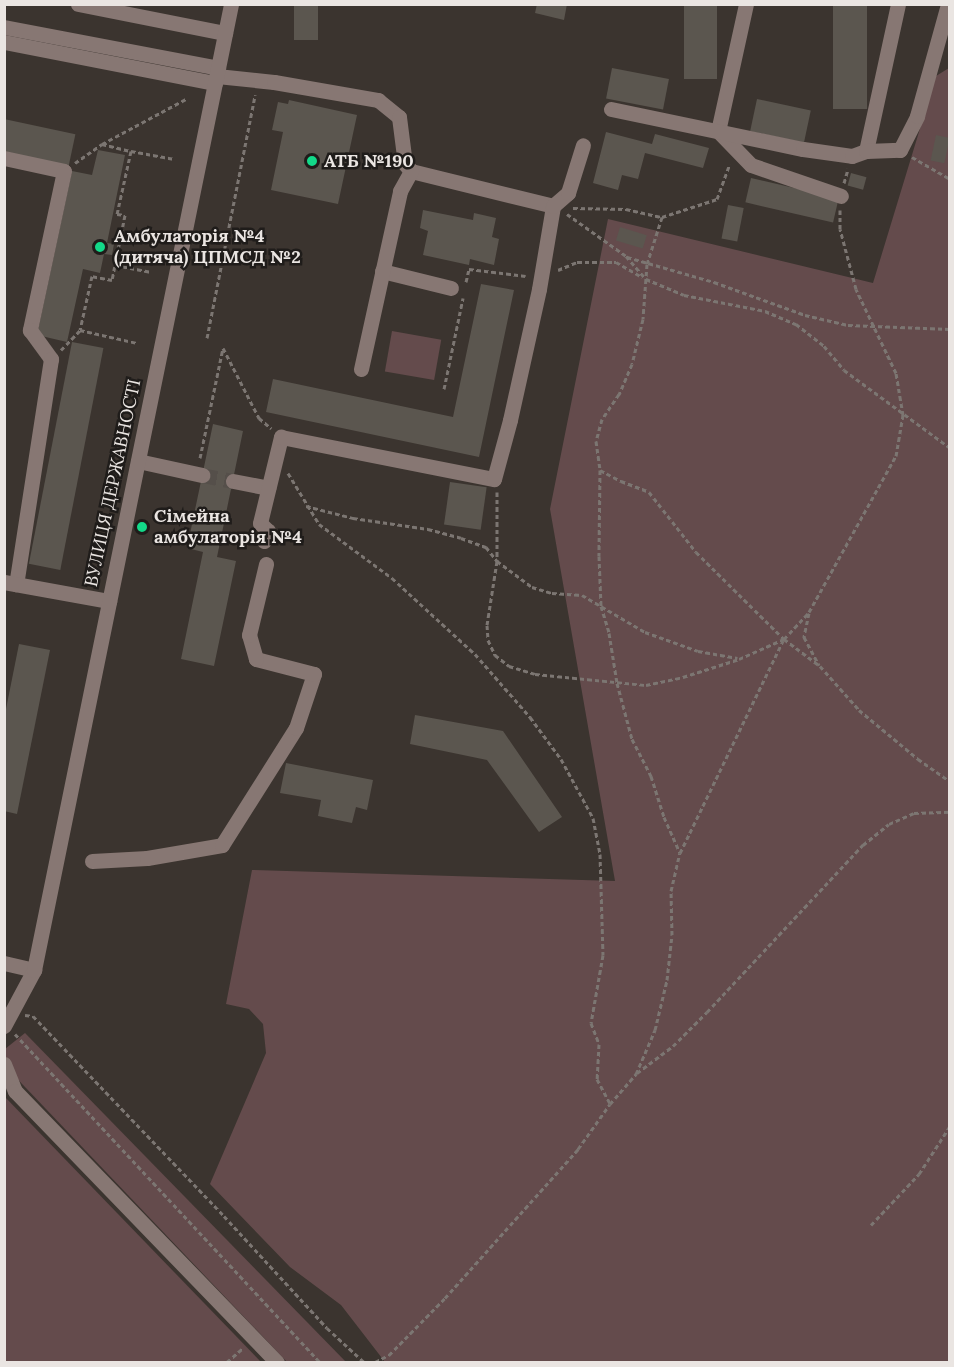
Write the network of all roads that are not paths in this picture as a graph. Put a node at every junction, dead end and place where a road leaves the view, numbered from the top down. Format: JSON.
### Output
{"nodes":[{"id":1,"x":78,"y":4,"type":"edge"},
{"id":2,"x":231,"y":4,"type":"edge"},
{"id":3,"x":746,"y":4,"type":"edge"},
{"id":4,"x":898,"y":4,"type":"edge"},
{"id":5,"x":948,"y":4,"type":"edge"},
{"id":6,"x":4,"y":27,"type":"edge"},
{"id":7,"x":225,"y":33,"type":"junction"},
{"id":8,"x":4,"y":42,"type":"edge"},
{"id":9,"x":4,"y":52,"type":"edge"},
{"id":10,"x":216,"y":79,"type":"junction"},
{"id":11,"x":611,"y":109,"type":"dead end"},
{"id":12,"x":718,"y":131,"type":"junction"},
{"id":13,"x":583,"y":145,"type":"dead end"},
{"id":14,"x":859,"y":153,"type":"junction"},
{"id":15,"x":4,"y":158,"type":"edge"},
{"id":16,"x":411,"y":171,"type":"junction"},
{"id":17,"x":841,"y":196,"type":"road end"},
{"id":18,"x":553,"y":206,"type":"junction"},
{"id":19,"x":382,"y":272,"type":"junction"},
{"id":20,"x":451,"y":288,"type":"dead end"},
{"id":21,"x":361,"y":369,"type":"dead end"},
{"id":22,"x":138,"y":461,"type":"junction"},
{"id":23,"x":200,"y":474,"type":"tunnel mouth"},
{"id":24,"x":233,"y":481,"type":"tunnel mouth"},
{"id":25,"x":268,"y":489,"type":"junction"},
{"id":26,"x":264,"y":541,"type":"dead end"},
{"id":27,"x":266,"y":564,"type":"dead end"},
{"id":28,"x":10,"y":583,"type":"edge"},
{"id":29,"x":109,"y":601,"type":"junction"},
{"id":30,"x":92,"y":861,"type":"dead end"},
{"id":31,"x":4,"y":963,"type":"edge"},
{"id":32,"x":34,"y":970,"type":"junction"},
{"id":33,"x":7,"y":1019,"type":"edge"},
{"id":34,"x":4,"y":1064,"type":"edge"},
{"id":35,"x":277,"y":1362,"type":"edge"}],
"edges":[{"from":1,"to":7,"type":"street"},
{"from":2,"to":7,"type":"street","name":"ВУЛИЦЯ ДЕРЖАВНОСТІ"},
{"from":3,"to":12,"type":"street"},
{"from":4,"to":14,"type":"street"},
{"from":5,"to":14,"type":"street"},
{"from":6,"to":10,"type":"street"},
{"from":7,"to":10,"type":"street","name":"ВУЛИЦЯ ДЕРЖАВНОСТІ"},
{"from":8,"to":10,"type":"street"},
{"from":9,"to":10,"type":"street"},
{"from":10,"to":16,"type":"street"},
{"from":10,"to":22,"type":"street","name":"ВУЛИЦЯ ДЕРЖАВНОСТІ"},
{"from":11,"to":12,"type":"street"},
{"from":12,"to":14,"type":"street"},
{"from":12,"to":17,"type":"street"},
{"from":13,"to":18,"type":"street"},
{"from":15,"to":28,"type":"street"},
{"from":16,"to":18,"type":"street"},
{"from":16,"to":19,"type":"street"},
{"from":18,"to":25,"type":"street"},
{"from":19,"to":20,"type":"street"},
{"from":19,"to":21,"type":"street"},
{"from":22,"to":23,"type":"street"},
{"from":22,"to":29,"type":"street","name":"ВУЛИЦЯ ДЕРЖАВНОСТІ"},
{"from":24,"to":25,"type":"street"},
{"from":25,"to":26,"type":"street"},
{"from":27,"to":30,"type":"street"},
{"from":28,"to":29,"type":"street"},
{"from":29,"to":32,"type":"street","name":"ВУЛИЦЯ ДЕРЖАВНОСТІ"},
{"from":31,"to":32,"type":"street"},
{"from":32,"to":33,"type":"street","name":"ВУЛИЦЯ ДЕРЖАВНОСТІ"},
{"from":34,"to":35,"type":"street"}]}
